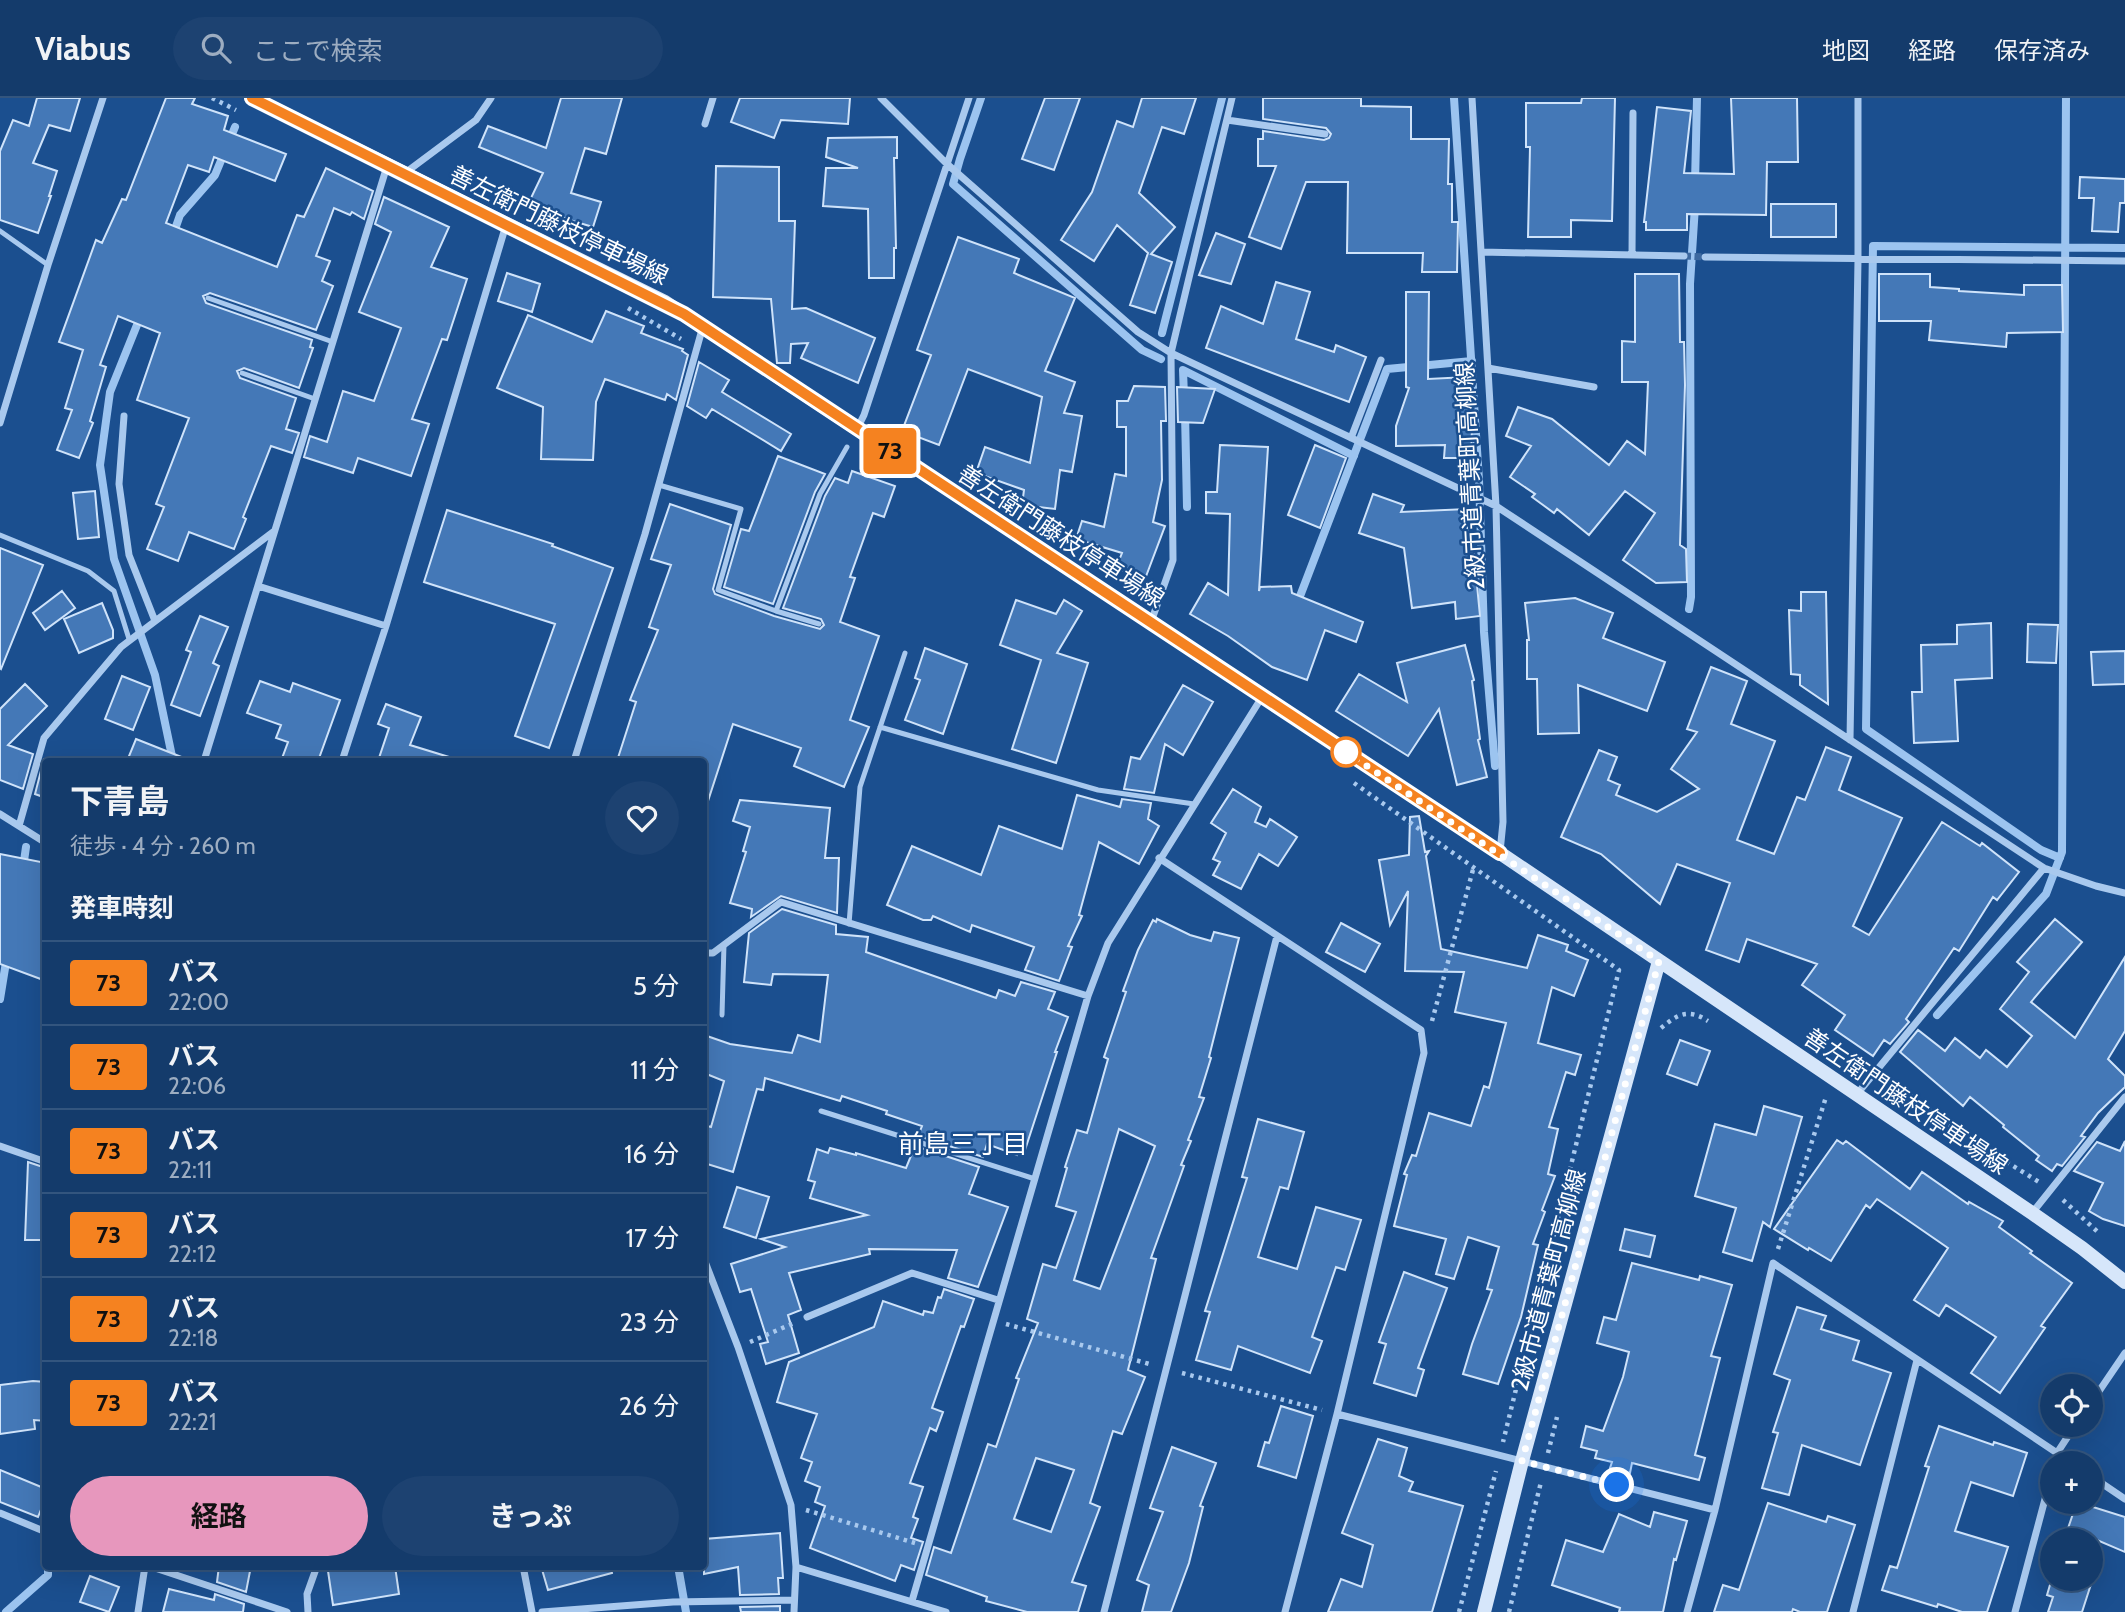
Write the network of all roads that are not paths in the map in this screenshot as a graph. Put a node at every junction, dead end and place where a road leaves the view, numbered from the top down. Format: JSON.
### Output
{"nodes":[{"id":1,"x":103,"y":98,"type":"edge"},
{"id":2,"x":252,"y":98,"type":"edge"},
{"id":3,"x":491,"y":98,"type":"edge"},
{"id":4,"x":713,"y":98,"type":"edge"},
{"id":5,"x":881,"y":98,"type":"edge"},
{"id":6,"x":970,"y":98,"type":"edge"},
{"id":7,"x":1232,"y":98,"type":"edge"},
{"id":8,"x":1472,"y":98,"type":"edge"},
{"id":9,"x":1858,"y":98,"type":"edge"},
{"id":10,"x":1633,"y":113,"type":"dead end"},
{"id":11,"x":1227,"y":120,"type":"junction"},
{"id":12,"x":705,"y":124,"type":"dead end"},
{"id":13,"x":1325,"y":134,"type":"dead end"},
{"id":14,"x":947,"y":164,"type":"junction"},
{"id":15,"x":387,"y":166,"type":"junction"},
{"id":16,"x":403,"y":174,"type":"junction"},
{"id":17,"x":506,"y":225,"type":"junction"},
{"id":18,"x":0,"y":231,"type":"edge"},
{"id":19,"x":1481,"y":252,"type":"junction"},
{"id":20,"x":1632,"y":255,"type":"junction"},
{"id":21,"x":1684,"y":256,"type":"tunnel mouth"},
{"id":22,"x":1705,"y":257,"type":"tunnel mouth"},
{"id":23,"x":1858,"y":260,"type":"junction"},
{"id":24,"x":2125,"y":261,"type":"edge"},
{"id":25,"x":48,"y":265,"type":"junction"},
{"id":26,"x":208,"y":298,"type":"dead end"},
{"id":27,"x":704,"y":326,"type":"junction"},
{"id":28,"x":333,"y":342,"type":"junction"},
{"id":29,"x":1171,"y":353,"type":"junction"},
{"id":30,"x":1381,"y":360,"type":"dead end"},
{"id":31,"x":1488,"y":369,"type":"junction"},
{"id":32,"x":242,"y":373,"type":"dead end"},
{"id":33,"x":1594,"y":387,"type":"dead end"},
{"id":34,"x":315,"y":400,"type":"junction"},
{"id":35,"x":124,"y":416,"type":"dead end"},
{"id":36,"x":0,"y":423,"type":"edge"},
{"id":37,"x":857,"y":430,"type":"junction"},
{"id":38,"x":1351,"y":438,"type":"junction"},
{"id":39,"x":847,"y":447,"type":"dead end"},
{"id":40,"x":659,"y":485,"type":"junction"},
{"id":41,"x":1496,"y":506,"type":"junction"},
{"id":42,"x":275,"y":531,"type":"junction"},
{"id":43,"x":0,"y":535,"type":"edge"},
{"id":44,"x":258,"y":586,"type":"junction"},
{"id":45,"x":776,"y":611,"type":"junction"},
{"id":46,"x":155,"y":621,"type":"junction"},
{"id":47,"x":1151,"y":622,"type":"junction"},
{"id":48,"x":819,"y":624,"type":"dead end"},
{"id":49,"x":386,"y":626,"type":"junction"},
{"id":50,"x":131,"y":637,"type":"junction"},
{"id":51,"x":905,"y":653,"type":"dead end"},
{"id":52,"x":1262,"y":696,"type":"junction"},
{"id":53,"x":880,"y":727,"type":"junction"},
{"id":54,"x":1850,"y":740,"type":"junction"},
{"id":55,"x":205,"y":758,"type":"edge"},
{"id":56,"x":343,"y":758,"type":"edge"},
{"id":57,"x":575,"y":758,"type":"edge"},
{"id":58,"x":1194,"y":804,"type":"junction"},
{"id":59,"x":0,"y":814,"type":"edge"},
{"id":60,"x":19,"y":826,"type":"junction"},
{"id":61,"x":42,"y":840,"type":"edge"},
{"id":62,"x":1500,"y":853,"type":"junction"},
{"id":63,"x":1159,"y":858,"type":"junction"},
{"id":64,"x":2044,"y":868,"type":"junction"},
{"id":65,"x":2125,"y":893,"type":"edge"},
{"id":66,"x":849,"y":924,"type":"junction"},
{"id":67,"x":1277,"y":936,"type":"junction"},
{"id":68,"x":724,"y":944,"type":"junction"},
{"id":69,"x":707,"y":953,"type":"edge"},
{"id":70,"x":1659,"y":961,"type":"junction"},
{"id":71,"x":1088,"y":996,"type":"junction"},
{"id":72,"x":722,"y":1015,"type":"dead end"},
{"id":73,"x":1857,"y":1094,"type":"junction"},
{"id":74,"x":2125,"y":1097,"type":"edge"},
{"id":75,"x":821,"y":1111,"type":"dead end"},
{"id":76,"x":0,"y":1146,"type":"edge"},
{"id":77,"x":42,"y":1161,"type":"edge"},
{"id":78,"x":1035,"y":1179,"type":"junction"},
{"id":79,"x":2032,"y":1213,"type":"junction"},
{"id":80,"x":707,"y":1267,"type":"edge"},
{"id":81,"x":2125,"y":1282,"type":"edge"},
{"id":82,"x":998,"y":1300,"type":"junction"},
{"id":83,"x":807,"y":1317,"type":"road end"},
{"id":84,"x":2125,"y":1353,"type":"edge"},
{"id":85,"x":1917,"y":1360,"type":"junction"},
{"id":86,"x":2103,"y":1385,"type":"edge"},
{"id":87,"x":1336,"y":1414,"type":"junction"},
{"id":88,"x":2054,"y":1451,"type":"edge"},
{"id":89,"x":1522,"y":1461,"type":"junction"},
{"id":90,"x":2103,"y":1484,"type":"edge"},
{"id":91,"x":2125,"y":1499,"type":"edge"},
{"id":92,"x":1715,"y":1510,"type":"junction"},
{"id":93,"x":0,"y":1513,"type":"edge"},
{"id":94,"x":2041,"y":1514,"type":"edge"},
{"id":95,"x":42,"y":1530,"type":"edge"},
{"id":96,"x":796,"y":1567,"type":"junction"},
{"id":97,"x":146,"y":1570,"type":"edge"},
{"id":98,"x":159,"y":1570,"type":"edge"},
{"id":99,"x":316,"y":1570,"type":"edge"},
{"id":100,"x":524,"y":1570,"type":"edge"},
{"id":101,"x":794,"y":1600,"type":"junction"},
{"id":102,"x":912,"y":1601,"type":"junction"},
{"id":103,"x":138,"y":1612,"type":"edge"},
{"id":104,"x":287,"y":1612,"type":"edge"},
{"id":105,"x":308,"y":1612,"type":"edge"},
{"id":106,"x":532,"y":1612,"type":"edge"},
{"id":107,"x":542,"y":1612,"type":"edge"},
{"id":108,"x":794,"y":1612,"type":"edge"},
{"id":109,"x":946,"y":1612,"type":"edge"},
{"id":110,"x":1104,"y":1612,"type":"edge"},
{"id":111,"x":1285,"y":1612,"type":"edge"},
{"id":112,"x":1484,"y":1612,"type":"edge"},
{"id":113,"x":1687,"y":1612,"type":"edge"},
{"id":114,"x":1853,"y":1612,"type":"edge"},
{"id":115,"x":2015,"y":1612,"type":"edge"}],
"edges":[{"from":1,"to":25,"type":"street"},
{"from":2,"to":15,"type":"main road","name":"善左衛門藤枝停車場線"},
{"from":3,"to":16,"type":"street"},
{"from":4,"to":12,"type":"street"},
{"from":5,"to":14,"type":"street"},
{"from":6,"to":14,"type":"street"},
{"from":7,"to":11,"type":"street"},
{"from":8,"to":19,"type":"street","name":"2級市道青葉町高柳線"},
{"from":9,"to":23,"type":"street"},
{"from":10,"to":20,"type":"street"},
{"from":11,"to":13,"type":"street"},
{"from":11,"to":29,"type":"street"},
{"from":14,"to":29,"type":"street"},
{"from":14,"to":37,"type":"street"},
{"from":15,"to":16,"type":"main road","name":"善左衛門藤枝停車場線"},
{"from":15,"to":28,"type":"street"},
{"from":16,"to":17,"type":"main road","name":"善左衛門藤枝停車場線"},
{"from":17,"to":27,"type":"main road","name":"善左衛門藤枝停車場線"},
{"from":17,"to":49,"type":"street"},
{"from":18,"to":25,"type":"lane"},
{"from":19,"to":20,"type":"street"},
{"from":19,"to":31,"type":"street","name":"2級市道青葉町高柳線"},
{"from":20,"to":21,"type":"street"},
{"from":22,"to":23,"type":"street"},
{"from":23,"to":24,"type":"street"},
{"from":23,"to":54,"type":"street"},
{"from":25,"to":36,"type":"street"},
{"from":26,"to":28,"type":"lane"},
{"from":27,"to":37,"type":"main road","name":"善左衛門藤枝停車場線"},
{"from":27,"to":40,"type":"street"},
{"from":28,"to":34,"type":"street"},
{"from":29,"to":38,"type":"street"},
{"from":29,"to":47,"type":"street"},
{"from":30,"to":38,"type":"street"},
{"from":31,"to":33,"type":"street"},
{"from":31,"to":41,"type":"street","name":"2級市道青葉町高柳線"},
{"from":32,"to":34,"type":"lane"},
{"from":34,"to":42,"type":"street"},
{"from":35,"to":46,"type":"street"},
{"from":37,"to":47,"type":"main road","name":"善左衛門藤枝停車場線"},
{"from":38,"to":41,"type":"street"},
{"from":39,"to":45,"type":"lane"},
{"from":40,"to":45,"type":"lane"},
{"from":40,"to":57,"type":"street"},
{"from":41,"to":54,"type":"street"},
{"from":41,"to":62,"type":"street","name":"2級市道青葉町高柳線"},
{"from":42,"to":44,"type":"street"},
{"from":42,"to":46,"type":"street"},
{"from":43,"to":50,"type":"lane"},
{"from":44,"to":49,"type":"street"},
{"from":44,"to":55,"type":"street"},
{"from":45,"to":48,"type":"lane"},
{"from":46,"to":50,"type":"street"},
{"from":47,"to":52,"type":"main road","name":"善左衛門藤枝停車場線"},
{"from":49,"to":56,"type":"street"},
{"from":50,"to":60,"type":"street"},
{"from":51,"to":53,"type":"lane"},
{"from":52,"to":58,"type":"street"},
{"from":52,"to":62,"type":"main road","name":"善左衛門藤枝停車場線"},
{"from":53,"to":58,"type":"lane"},
{"from":53,"to":66,"type":"lane"},
{"from":54,"to":64,"type":"street"},
{"from":58,"to":63,"type":"street"},
{"from":59,"to":60,"type":"street"},
{"from":60,"to":61,"type":"street"},
{"from":62,"to":70,"type":"main road","name":"善左衛門藤枝停車場線"},
{"from":63,"to":67,"type":"street"},
{"from":63,"to":71,"type":"street"},
{"from":64,"to":65,"type":"street"},
{"from":64,"to":73,"type":"street"},
{"from":66,"to":68,"type":"street"},
{"from":66,"to":71,"type":"street"},
{"from":67,"to":87,"type":"street"},
{"from":67,"to":110,"type":"street"},
{"from":68,"to":69,"type":"street"},
{"from":68,"to":72,"type":"lane"},
{"from":70,"to":73,"type":"main road","name":"善左衛門藤枝停車場線"},
{"from":70,"to":89,"type":"main road","name":"2級市道青葉町高柳線"},
{"from":71,"to":78,"type":"street"},
{"from":73,"to":79,"type":"main road","name":"善左衛門藤枝停車場線"},
{"from":74,"to":79,"type":"street"},
{"from":75,"to":78,"type":"lane"},
{"from":76,"to":77,"type":"street"},
{"from":78,"to":82,"type":"street"},
{"from":79,"to":81,"type":"main road","name":"善左衛門藤枝停車場線"},
{"from":80,"to":96,"type":"street"},
{"from":82,"to":83,"type":"street"},
{"from":82,"to":102,"type":"street"},
{"from":84,"to":86,"type":"street"},
{"from":85,"to":88,"type":"street"},
{"from":85,"to":92,"type":"street"},
{"from":85,"to":114,"type":"street"},
{"from":87,"to":89,"type":"street"},
{"from":87,"to":111,"type":"street"},
{"from":89,"to":92,"type":"street"},
{"from":89,"to":112,"type":"main road","name":"2級市道青葉町高柳線"},
{"from":90,"to":91,"type":"street"},
{"from":92,"to":113,"type":"street"},
{"from":93,"to":95,"type":"street"},
{"from":94,"to":115,"type":"street"},
{"from":96,"to":101,"type":"street"},
{"from":96,"to":102,"type":"street"},
{"from":97,"to":103,"type":"street"},
{"from":98,"to":104,"type":"street"},
{"from":99,"to":105,"type":"street"},
{"from":100,"to":106,"type":"street"},
{"from":101,"to":107,"type":"street"},
{"from":101,"to":108,"type":"street"},
{"from":102,"to":109,"type":"street"}]}
